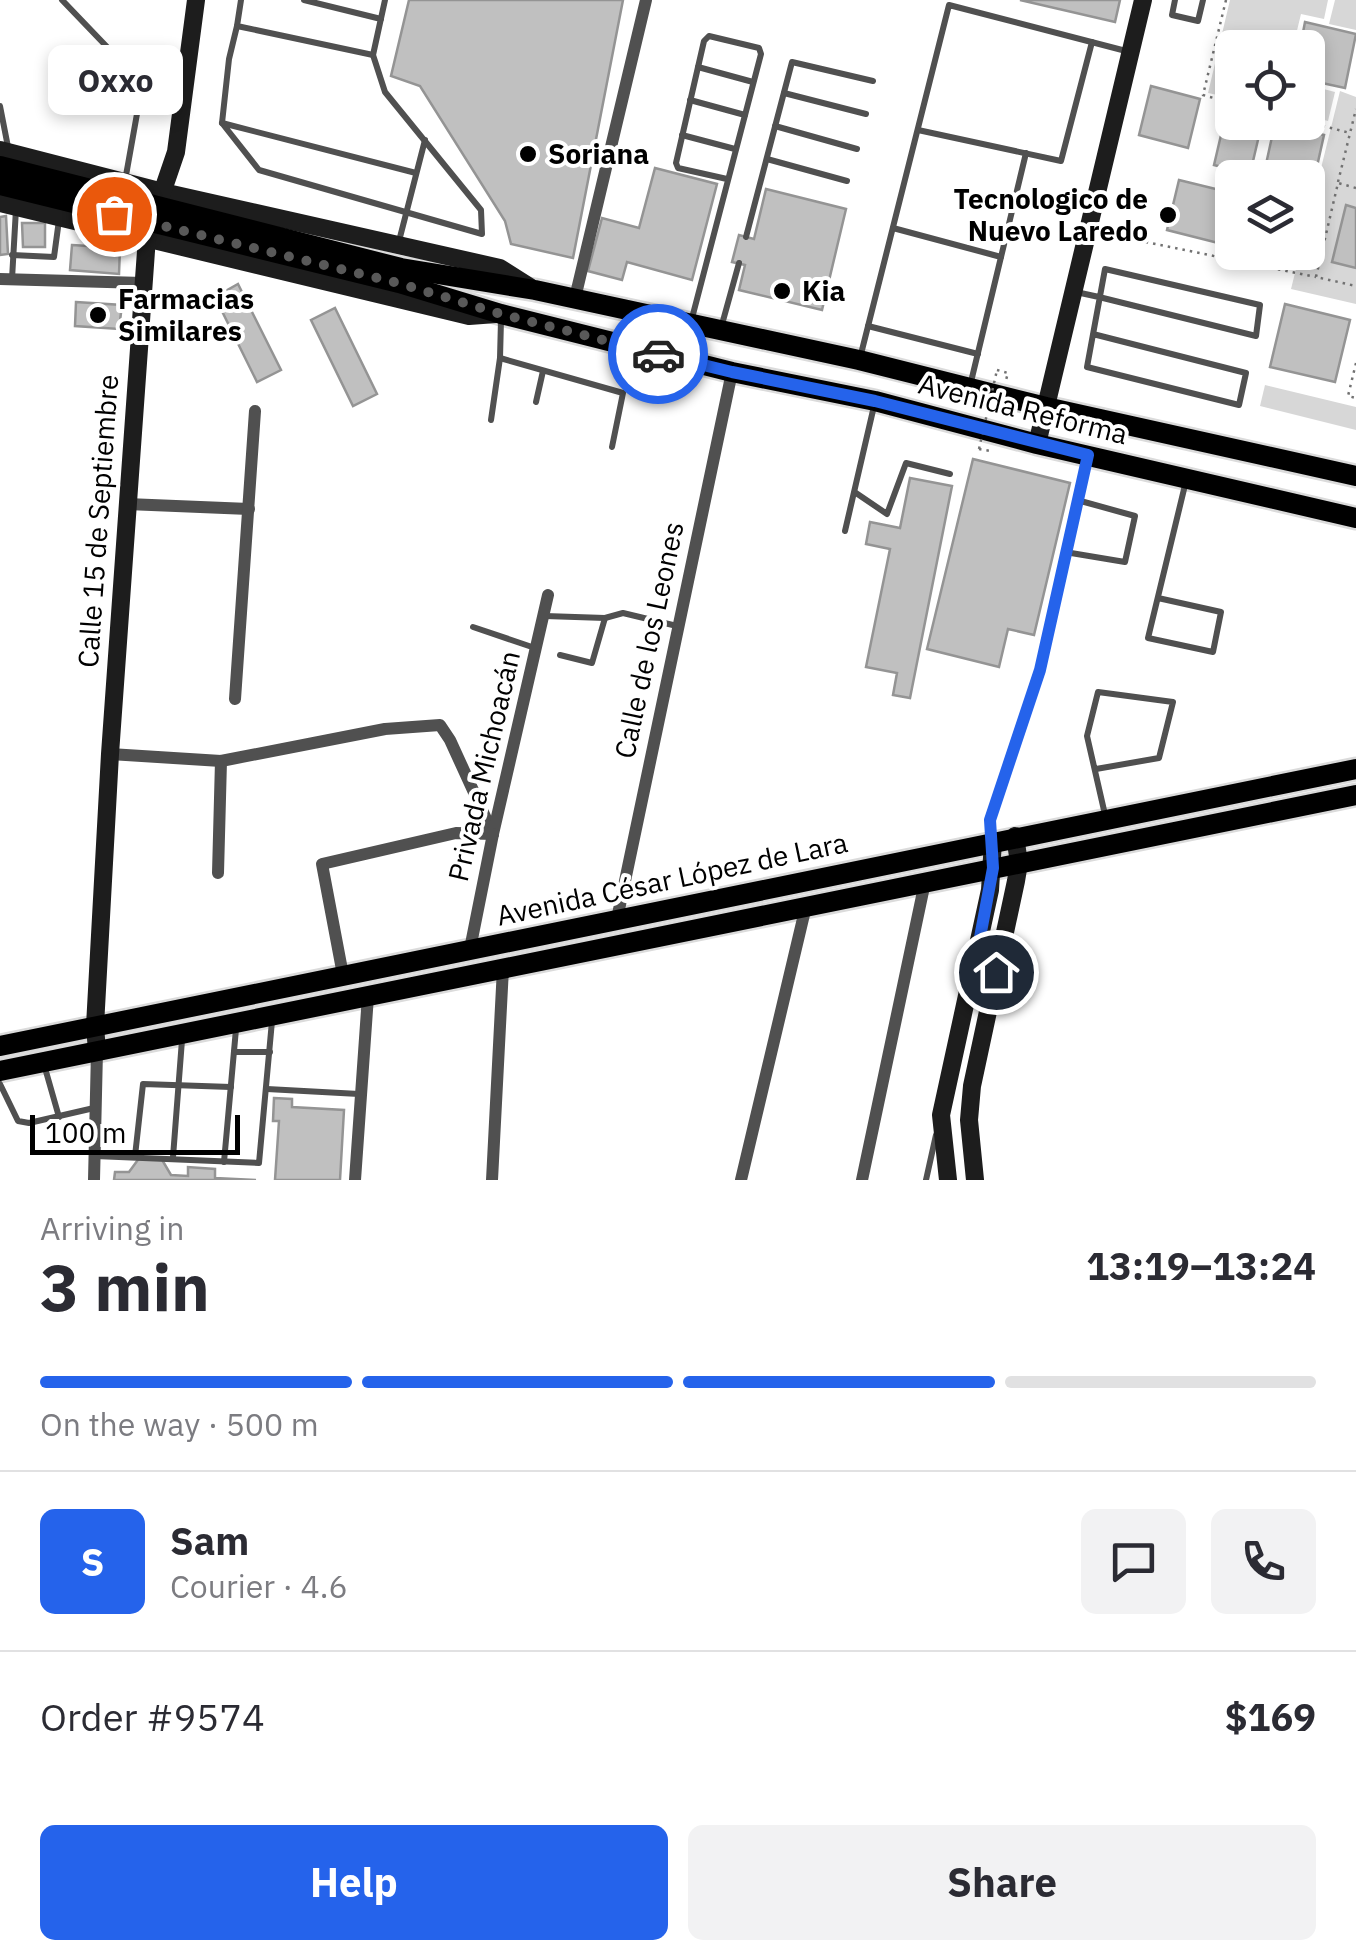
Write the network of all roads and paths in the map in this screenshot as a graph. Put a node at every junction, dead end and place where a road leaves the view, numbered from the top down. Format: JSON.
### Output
{"nodes":[{"id":1,"x":62,"y":0,"type":"edge"},
{"id":2,"x":196,"y":0,"type":"edge"},
{"id":3,"x":241,"y":0,"type":"edge"},
{"id":4,"x":304,"y":0,"type":"edge"},
{"id":5,"x":385,"y":0,"type":"edge"},
{"id":6,"x":646,"y":0,"type":"edge"},
{"id":7,"x":1142,"y":0,"type":"edge"},
{"id":8,"x":1175,"y":0,"type":"edge"},
{"id":9,"x":1203,"y":0,"type":"edge"},
{"id":10,"x":1226,"y":0,"type":"edge"},
{"id":11,"x":381,"y":19,"type":"junction"},
{"id":12,"x":237,"y":26,"type":"junction"},
{"id":13,"x":1218,"y":30,"type":"edge"},
{"id":14,"x":1092,"y":42,"type":"junction"},
{"id":15,"x":1215,"y":44,"type":"edge"},
{"id":16,"x":1130,"y":52,"type":"junction"},
{"id":17,"x":373,"y":56,"type":"junction"},
{"id":18,"x":187,"y":66,"type":"junction"},
{"id":19,"x":698,"y":67,"type":"junction"},
{"id":20,"x":145,"y":69,"type":"junction"},
{"id":21,"x":873,"y":81,"type":"dead end"},
{"id":22,"x":754,"y":82,"type":"junction"},
{"id":23,"x":784,"y":93,"type":"junction"},
{"id":24,"x":1215,"y":98,"type":"edge"},
{"id":25,"x":690,"y":100,"type":"junction"},
{"id":26,"x":0,"y":106,"type":"edge"},
{"id":27,"x":1356,"y":109,"type":"edge"},
{"id":28,"x":866,"y":114,"type":"dead end"},
{"id":29,"x":745,"y":115,"type":"junction"},
{"id":30,"x":222,"y":124,"type":"junction"},
{"id":31,"x":775,"y":126,"type":"junction"},
{"id":32,"x":1325,"y":126,"type":"edge"},
{"id":33,"x":918,"y":130,"type":"junction"},
{"id":34,"x":1350,"y":133,"type":"junction"},
{"id":35,"x":682,"y":135,"type":"junction"},
{"id":36,"x":425,"y":140,"type":"junction"},
{"id":37,"x":736,"y":149,"type":"junction"},
{"id":38,"x":857,"y":150,"type":"dead end"},
{"id":39,"x":1026,"y":153,"type":"junction"},
{"id":40,"x":3,"y":156,"type":"edge"},
{"id":41,"x":766,"y":159,"type":"junction"},
{"id":42,"x":416,"y":173,"type":"junction"},
{"id":43,"x":727,"y":180,"type":"junction"},
{"id":44,"x":847,"y":181,"type":"dead end"},
{"id":45,"x":125,"y":182,"type":"junction"},
{"id":46,"x":1338,"y":183,"type":"junction"},
{"id":47,"x":0,"y":185,"type":"edge"},
{"id":48,"x":1356,"y":188,"type":"edge"},
{"id":49,"x":8,"y":205,"type":"edge"},
{"id":50,"x":406,"y":214,"type":"junction"},
{"id":51,"x":154,"y":215,"type":"junction"},
{"id":52,"x":59,"y":218,"type":"junction"},
{"id":53,"x":893,"y":228,"type":"junction"},
{"id":54,"x":746,"y":237,"type":"dead end"},
{"id":55,"x":1131,"y":238,"type":"dead end"},
{"id":56,"x":398,"y":246,"type":"junction"},
{"id":57,"x":12,"y":254,"type":"junction"},
{"id":58,"x":1002,"y":257,"type":"junction"},
{"id":59,"x":739,"y":263,"type":"dead end"},
{"id":60,"x":1316,"y":277,"type":"junction"},
{"id":61,"x":6,"y":279,"type":"edge"},
{"id":62,"x":143,"y":283,"type":"junction"},
{"id":63,"x":1356,"y":286,"type":"edge"},
{"id":64,"x":534,"y":290,"type":"junction"},
{"id":65,"x":1074,"y":291,"type":"junction"},
{"id":66,"x":1099,"y":297,"type":"junction"},
{"id":67,"x":575,"y":298,"type":"junction"},
{"id":68,"x":501,"y":314,"type":"junction"},
{"id":69,"x":691,"y":323,"type":"junction"},
{"id":70,"x":868,"y":326,"type":"junction"},
{"id":71,"x":721,"y":330,"type":"junction"},
{"id":72,"x":1092,"y":334,"type":"junction"},
{"id":73,"x":978,"y":354,"type":"junction"},
{"id":74,"x":500,"y":358,"type":"junction"},
{"id":75,"x":859,"y":360,"type":"junction"},
{"id":76,"x":1356,"y":364,"type":"edge"},
{"id":77,"x":543,"y":371,"type":"junction"},
{"id":78,"x":732,"y":372,"type":"junction"},
{"id":79,"x":1006,"y":381,"type":"dead end"},
{"id":80,"x":970,"y":387,"type":"junction"},
{"id":81,"x":1356,"y":398,"type":"edge"},
{"id":82,"x":875,"y":401,"type":"junction"},
{"id":83,"x":536,"y":402,"type":"dead end"},
{"id":84,"x":1046,"y":407,"type":"junction"},
{"id":85,"x":256,"y":411,"type":"dead end"},
{"id":86,"x":491,"y":420,"type":"dead end"},
{"id":87,"x":1037,"y":444,"type":"junction"},
{"id":88,"x":612,"y":447,"type":"dead end"},
{"id":89,"x":991,"y":449,"type":"dead end"},
{"id":90,"x":1088,"y":455,"type":"junction"},
{"id":91,"x":950,"y":474,"type":"dead end"},
{"id":92,"x":1356,"y":476,"type":"edge"},
{"id":93,"x":1187,"y":477,"type":"junction"},
{"id":94,"x":856,"y":493,"type":"junction"},
{"id":95,"x":1077,"y":500,"type":"junction"},
{"id":96,"x":127,"y":504,"type":"junction"},
{"id":97,"x":249,"y":508,"type":"junction"},
{"id":98,"x":1356,"y":518,"type":"edge"},
{"id":99,"x":845,"y":531,"type":"dead end"},
{"id":100,"x":1065,"y":552,"type":"junction"},
{"id":101,"x":548,"y":595,"type":"dead end"},
{"id":102,"x":1158,"y":598,"type":"junction"},
{"id":103,"x":544,"y":616,"type":"junction"},
{"id":104,"x":606,"y":618,"type":"junction"},
{"id":105,"x":677,"y":626,"type":"junction"},
{"id":106,"x":473,"y":627,"type":"dead end"},
{"id":107,"x":536,"y":648,"type":"junction"},
{"id":108,"x":560,"y":655,"type":"dead end"},
{"id":109,"x":235,"y":699,"type":"dead end"},
{"id":110,"x":110,"y":754,"type":"junction"},
{"id":111,"x":221,"y":761,"type":"junction"},
{"id":112,"x":1096,"y":769,"type":"junction"},
{"id":113,"x":1356,"y":769,"type":"edge"},
{"id":114,"x":1356,"y":795,"type":"edge"},
{"id":115,"x":1106,"y":820,"type":"junction"},
{"id":116,"x":493,"y":834,"type":"junction"},
{"id":117,"x":1015,"y":836,"type":"junction"},
{"id":118,"x":993,"y":841,"type":"junction"},
{"id":119,"x":1019,"y":863,"type":"junction"},
{"id":120,"x":993,"y":868,"type":"junction"},
{"id":121,"x":218,"y":872,"type":"dead end"},
{"id":122,"x":925,"y":882,"type":"junction"},
{"id":123,"x":806,"y":906,"type":"junction"},
{"id":124,"x":617,"y":918,"type":"junction"},
{"id":125,"x":470,"y":949,"type":"junction"},
{"id":126,"x":503,"y":968,"type":"junction"},
{"id":127,"x":343,"y":975,"type":"junction"},
{"id":128,"x":368,"y":996,"type":"junction"},
{"id":129,"x":969,"y":996,"type":"junction"},
{"id":130,"x":990,"y":1002,"type":"junction"},
{"id":131,"x":272,"y":1015,"type":"junction"},
{"id":132,"x":237,"y":1022,"type":"junction"},
{"id":133,"x":94,"y":1026,"type":"junction"},
{"id":134,"x":182,"y":1034,"type":"junction"},
{"id":135,"x":0,"y":1046,"type":"edge"},
{"id":136,"x":98,"y":1051,"type":"junction"},
{"id":137,"x":234,"y":1052,"type":"junction"},
{"id":138,"x":270,"y":1052,"type":"junction"},
{"id":139,"x":43,"y":1062,"type":"junction"},
{"id":140,"x":0,"y":1071,"type":"edge"},
{"id":141,"x":0,"y":1084,"type":"edge"},
{"id":142,"x":179,"y":1085,"type":"junction"},
{"id":143,"x":230,"y":1088,"type":"junction"},
{"id":144,"x":267,"y":1089,"type":"junction"},
{"id":145,"x":360,"y":1094,"type":"junction"},
{"id":146,"x":97,"y":1108,"type":"junction"},
{"id":147,"x":941,"y":1114,"type":"junction"},
{"id":148,"x":60,"y":1117,"type":"junction"},
{"id":149,"x":96,"y":1156,"type":"junction"},
{"id":150,"x":136,"y":1156,"type":"junction"},
{"id":151,"x":173,"y":1158,"type":"junction"},
{"id":152,"x":224,"y":1162,"type":"junction"},
{"id":153,"x":94,"y":1180,"type":"edge"},
{"id":154,"x":355,"y":1180,"type":"edge"},
{"id":155,"x":492,"y":1180,"type":"edge"},
{"id":156,"x":741,"y":1180,"type":"edge"},
{"id":157,"x":862,"y":1180,"type":"edge"},
{"id":158,"x":926,"y":1180,"type":"edge"},
{"id":159,"x":948,"y":1180,"type":"edge"},
{"id":160,"x":976,"y":1180,"type":"edge"}],
"edges":[{"from":1,"to":20,"type":"lane"},
{"from":2,"to":18,"type":"street","name":"Calle 15 de Septiembre"},
{"from":3,"to":12,"type":"lane"},
{"from":4,"to":11,"type":"lane"},
{"from":5,"to":11,"type":"lane"},
{"from":6,"to":67,"type":"street"},
{"from":7,"to":16,"type":"street"},
{"from":8,"to":9,"type":"lane"},
{"from":10,"to":13,"type":"path"},
{"from":11,"to":17,"type":"lane"},
{"from":12,"to":17,"type":"lane"},
{"from":12,"to":30,"type":"lane"},
{"from":14,"to":16,"type":"lane"},
{"from":14,"to":33,"type":"lane"},
{"from":14,"to":39,"type":"lane"},
{"from":15,"to":24,"type":"path"},
{"from":16,"to":65,"type":"street"},
{"from":17,"to":36,"type":"lane"},
{"from":18,"to":20,"type":"lane"},
{"from":18,"to":51,"type":"street","name":"Calle 15 de Septiembre"},
{"from":19,"to":22,"type":"lane"},
{"from":19,"to":22,"type":"lane"},
{"from":19,"to":25,"type":"lane"},
{"from":20,"to":45,"type":"lane"},
{"from":21,"to":23,"type":"lane"},
{"from":22,"to":29,"type":"lane"},
{"from":23,"to":28,"type":"lane"},
{"from":23,"to":31,"type":"lane"},
{"from":25,"to":29,"type":"lane"},
{"from":25,"to":35,"type":"lane"},
{"from":26,"to":40,"type":"lane"},
{"from":27,"to":34,"type":"path"},
{"from":29,"to":37,"type":"lane"},
{"from":30,"to":42,"type":"lane"},
{"from":30,"to":50,"type":"lane"},
{"from":31,"to":38,"type":"lane"},
{"from":31,"to":41,"type":"lane"},
{"from":32,"to":34,"type":"path"},
{"from":33,"to":39,"type":"lane"},
{"from":33,"to":53,"type":"lane"},
{"from":34,"to":46,"type":"path"},
{"from":35,"to":37,"type":"lane"},
{"from":35,"to":43,"type":"lane"},
{"from":36,"to":42,"type":"lane"},
{"from":36,"to":50,"type":"lane"},
{"from":37,"to":43,"type":"lane"},
{"from":39,"to":58,"type":"lane"},
{"from":40,"to":45,"type":"street","name":"Avenida Reforma"},
{"from":40,"to":51,"type":"main road","name":"Avenida Reforma"},
{"from":41,"to":44,"type":"lane"},
{"from":41,"to":54,"type":"lane"},
{"from":42,"to":50,"type":"lane"},
{"from":43,"to":69,"type":"lane"},
{"from":45,"to":51,"type":"street","name":"Avenida Reforma"},
{"from":46,"to":48,"type":"path"},
{"from":46,"to":60,"type":"path"},
{"from":47,"to":51,"type":"main road","name":"Avenida Reforma"},
{"from":49,"to":52,"type":"street","name":"Avenida Reforma"},
{"from":49,"to":57,"type":"lane"},
{"from":50,"to":56,"type":"lane"},
{"from":51,"to":52,"type":"street","name":"Avenida Reforma"},
{"from":51,"to":56,"type":"street","name":"Avenida Reforma"},
{"from":51,"to":62,"type":"street","name":"Calle 15 de Septiembre"},
{"from":51,"to":64,"type":"main road","name":"Avenida Reforma"},
{"from":51,"to":68,"type":"main road","name":"Avenida Reforma"},
{"from":52,"to":57,"type":"lane"},
{"from":53,"to":58,"type":"lane"},
{"from":53,"to":70,"type":"lane"},
{"from":55,"to":60,"type":"path"},
{"from":56,"to":64,"type":"street","name":"Avenida Reforma"},
{"from":57,"to":61,"type":"lane"},
{"from":58,"to":73,"type":"lane"},
{"from":59,"to":71,"type":"lane"},
{"from":60,"to":63,"type":"path"},
{"from":61,"to":62,"type":"street"},
{"from":62,"to":96,"type":"street","name":"Calle 15 de Septiembre"},
{"from":64,"to":67,"type":"main road","name":"Avenida Reforma"},
{"from":65,"to":66,"type":"lane"},
{"from":65,"to":84,"type":"street"},
{"from":66,"to":66,"type":"lane"},
{"from":66,"to":72,"type":"lane"},
{"from":67,"to":69,"type":"main road","name":"Avenida Reforma"},
{"from":68,"to":74,"type":"lane"},
{"from":68,"to":78,"type":"main road","name":"Avenida Reforma"},
{"from":69,"to":71,"type":"main road","name":"Avenida Reforma"},
{"from":70,"to":73,"type":"lane"},
{"from":70,"to":75,"type":"lane"},
{"from":71,"to":75,"type":"main road","name":"Avenida Reforma"},
{"from":72,"to":72,"type":"lane"},
{"from":73,"to":80,"type":"lane"},
{"from":74,"to":77,"type":"lane"},
{"from":74,"to":86,"type":"lane"},
{"from":75,"to":80,"type":"main road","name":"Avenida Reforma"},
{"from":76,"to":81,"type":"path"},
{"from":77,"to":83,"type":"lane"},
{"from":77,"to":88,"type":"lane"},
{"from":78,"to":82,"type":"main road","name":"Avenida Reforma"},
{"from":78,"to":105,"type":"street","name":"Calle de los Leones"},
{"from":79,"to":89,"type":"path","bridge":true},
{"from":80,"to":84,"type":"main road","name":"Avenida Reforma"},
{"from":82,"to":87,"type":"main road","name":"Avenida Reforma"},
{"from":82,"to":94,"type":"lane"},
{"from":84,"to":87,"type":"street"},
{"from":84,"to":92,"type":"main road","name":"Avenida Reforma"},
{"from":85,"to":97,"type":"street"},
{"from":87,"to":90,"type":"main road","name":"Avenida Reforma"},
{"from":90,"to":93,"type":"main road","name":"Avenida Reforma"},
{"from":90,"to":95,"type":"lane"},
{"from":91,"to":94,"type":"lane"},
{"from":93,"to":98,"type":"main road","name":"Avenida Reforma"},
{"from":93,"to":102,"type":"lane"},
{"from":94,"to":99,"type":"lane"},
{"from":95,"to":100,"type":"lane"},
{"from":95,"to":100,"type":"lane"},
{"from":96,"to":97,"type":"street"},
{"from":96,"to":110,"type":"street","name":"Calle 15 de Septiembre"},
{"from":97,"to":109,"type":"street"},
{"from":100,"to":118,"type":"lane"},
{"from":101,"to":103,"type":"street","name":"Privada Michoacán"},
{"from":102,"to":102,"type":"lane"},
{"from":103,"to":104,"type":"lane"},
{"from":103,"to":107,"type":"street","name":"Privada Michoacán"},
{"from":104,"to":105,"type":"lane"},
{"from":104,"to":108,"type":"lane"},
{"from":105,"to":124,"type":"street","name":"Calle de los Leones"},
{"from":106,"to":107,"type":"lane"},
{"from":107,"to":116,"type":"street","name":"Privada Michoacán"},
{"from":110,"to":111,"type":"street"},
{"from":110,"to":133,"type":"street","name":"Calle 15 de Septiembre"},
{"from":111,"to":116,"type":"street"},
{"from":111,"to":121,"type":"street"},
{"from":112,"to":112,"type":"lane"},
{"from":112,"to":115,"type":"lane"},
{"from":113,"to":115,"type":"main road","name":"Avenida César López de Lara"},
{"from":114,"to":119,"type":"main road","name":"Avenida César López de Lara"},
{"from":115,"to":117,"type":"main road","name":"Avenida César López de Lara"},
{"from":116,"to":125,"type":"street","name":"Privada Michoacán"},
{"from":116,"to":127,"type":"street"},
{"from":117,"to":118,"type":"main road","name":"Avenida César López de Lara"},
{"from":117,"to":119,"type":"street"},
{"from":118,"to":120,"type":"street"},
{"from":118,"to":124,"type":"main road","name":"Avenida César López de Lara"},
{"from":119,"to":120,"type":"main road","name":"Avenida César López de Lara"},
{"from":119,"to":130,"type":"street"},
{"from":120,"to":122,"type":"main road","name":"Avenida César López de Lara"},
{"from":120,"to":129,"type":"street"},
{"from":122,"to":123,"type":"main road","name":"Avenida César López de Lara"},
{"from":122,"to":157,"type":"street"},
{"from":123,"to":126,"type":"main road","name":"Avenida César López de Lara"},
{"from":123,"to":156,"type":"street"},
{"from":124,"to":125,"type":"main road","name":"Avenida César López de Lara"},
{"from":125,"to":127,"type":"main road","name":"Avenida César López de Lara"},
{"from":126,"to":128,"type":"main road","name":"Avenida César López de Lara"},
{"from":126,"to":155,"type":"street"},
{"from":127,"to":133,"type":"main road","name":"Avenida César López de Lara"},
{"from":128,"to":131,"type":"main road","name":"Avenida César López de Lara"},
{"from":128,"to":145,"type":"street"},
{"from":129,"to":130,"type":"street"},
{"from":129,"to":147,"type":"street"},
{"from":130,"to":160,"type":"street"},
{"from":131,"to":132,"type":"main road","name":"Avenida César López de Lara"},
{"from":131,"to":138,"type":"lane"},
{"from":132,"to":134,"type":"main road","name":"Avenida César López de Lara"},
{"from":132,"to":137,"type":"lane"},
{"from":133,"to":135,"type":"main road","name":"Avenida César López de Lara"},
{"from":133,"to":136,"type":"street","name":"Calle 15 de Septiembre"},
{"from":134,"to":136,"type":"main road","name":"Avenida César López de Lara"},
{"from":134,"to":142,"type":"lane"},
{"from":136,"to":139,"type":"main road","name":"Avenida César López de Lara"},
{"from":136,"to":146,"type":"street"},
{"from":137,"to":138,"type":"lane"},
{"from":137,"to":143,"type":"lane"},
{"from":138,"to":144,"type":"lane"},
{"from":139,"to":140,"type":"main road","name":"Avenida César López de Lara"},
{"from":139,"to":148,"type":"lane"},
{"from":141,"to":148,"type":"lane"},
{"from":142,"to":143,"type":"lane"},
{"from":142,"to":150,"type":"lane"},
{"from":142,"to":151,"type":"lane"},
{"from":143,"to":152,"type":"lane"},
{"from":144,"to":145,"type":"lane"},
{"from":144,"to":152,"type":"lane"},
{"from":145,"to":154,"type":"street"},
{"from":146,"to":148,"type":"lane"},
{"from":146,"to":149,"type":"street"},
{"from":147,"to":158,"type":"lane"},
{"from":147,"to":159,"type":"street"},
{"from":149,"to":150,"type":"lane"},
{"from":149,"to":153,"type":"street"},
{"from":150,"to":151,"type":"lane"},
{"from":151,"to":152,"type":"lane"}]}
